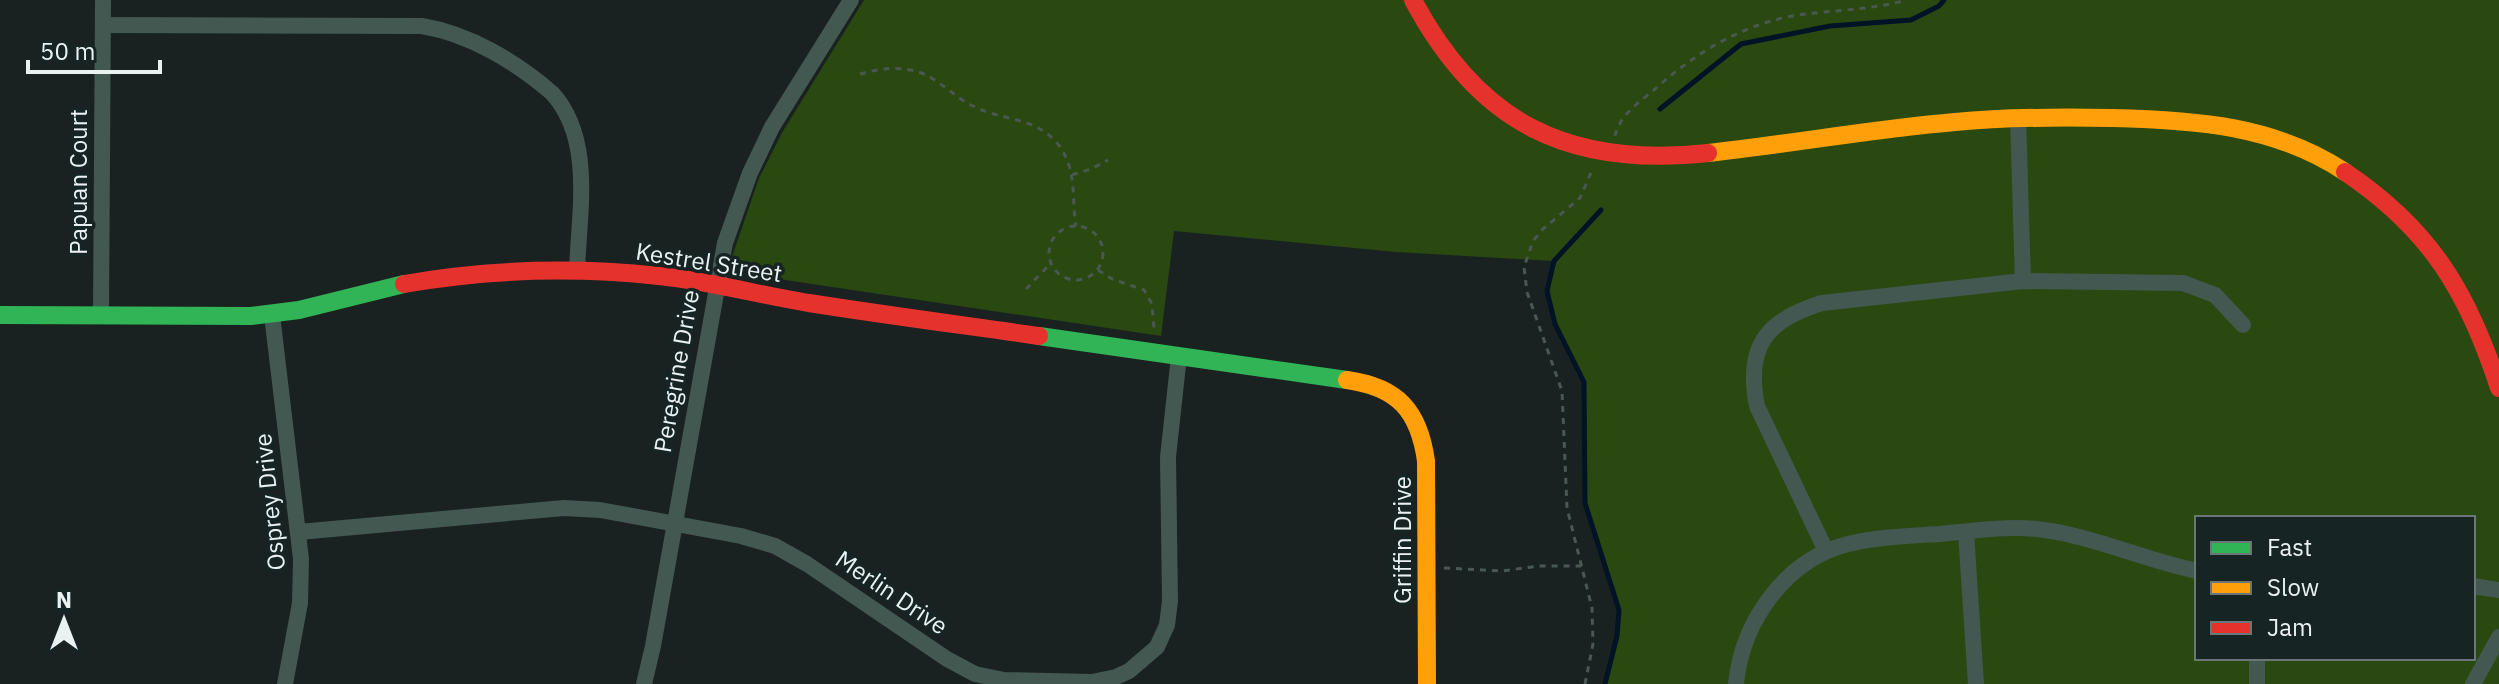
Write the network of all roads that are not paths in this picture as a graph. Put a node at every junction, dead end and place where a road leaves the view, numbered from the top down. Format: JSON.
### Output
{"nodes":[{"id":1,"x":103,"y":0,"type":"edge"},
{"id":2,"x":851,"y":0,"type":"edge"},
{"id":3,"x":1413,"y":0,"type":"edge"},
{"id":4,"x":103,"y":25,"type":"junction"},
{"id":5,"x":2018,"y":118,"type":"junction"},
{"id":6,"x":577,"y":270,"type":"junction"},
{"id":7,"x":2023,"y":281,"type":"junction"},
{"id":8,"x":716,"y":285,"type":"junction"},
{"id":9,"x":0,"y":315,"type":"edge"},
{"id":10,"x":272,"y":315,"type":"junction"},
{"id":11,"x":101,"y":316,"type":"junction"},
{"id":12,"x":2243,"y":325,"type":"dead end"},
{"id":13,"x":1179,"y":356,"type":"junction"},
{"id":14,"x":2499,"y":388,"type":"edge"},
{"id":15,"x":1404,"y":401,"type":"joint"},
{"id":16,"x":674,"y":524,"type":"junction"},
{"id":17,"x":299,"y":532,"type":"junction"},
{"id":18,"x":1966,"y":532,"type":"junction"},
{"id":19,"x":1826,"y":551,"type":"junction"},
{"id":20,"x":2195,"y":571,"type":"edge"},
{"id":21,"x":2475,"y":586,"type":"edge"},
{"id":22,"x":2499,"y":590,"type":"edge"},
{"id":23,"x":2499,"y":637,"type":"edge"},
{"id":24,"x":2257,"y":660,"type":"edge"},
{"id":25,"x":285,"y":684,"type":"edge"},
{"id":26,"x":644,"y":684,"type":"edge"},
{"id":27,"x":1427,"y":684,"type":"edge"},
{"id":28,"x":1736,"y":684,"type":"edge"},
{"id":29,"x":1976,"y":684,"type":"edge"},
{"id":30,"x":2257,"y":684,"type":"edge"},
{"id":31,"x":2473,"y":684,"type":"edge"}],
"edges":[{"from":1,"to":4,"type":"street","name":"Papuan Court"},
{"from":2,"to":8,"type":"street","name":"Peregrine Drive"},
{"from":3,"to":5,"type":"street"},
{"from":4,"to":6,"type":"street"},
{"from":4,"to":11,"type":"street","name":"Papuan Court"},
{"from":5,"to":7,"type":"street"},
{"from":5,"to":14,"type":"street"},
{"from":6,"to":8,"type":"street","name":"Kestrel Street"},
{"from":6,"to":10,"type":"street","name":"Kestrel Street"},
{"from":7,"to":12,"type":"street"},
{"from":7,"to":19,"type":"street"},
{"from":8,"to":13,"type":"street","name":"Kestrel Street"},
{"from":8,"to":16,"type":"street","name":"Peregrine Drive"},
{"from":9,"to":11,"type":"street","name":"Kestrel Street"},
{"from":10,"to":11,"type":"street","name":"Kestrel Street"},
{"from":10,"to":17,"type":"street","name":"Osprey Drive"},
{"from":13,"to":15,"type":"street","name":"Kestrel Street"},
{"from":13,"to":16,"type":"street","name":"Merlin Drive"},
{"from":15,"to":27,"type":"street","name":"Griffin Drive"},
{"from":16,"to":17,"type":"street","name":"Merlin Drive"},
{"from":16,"to":26,"type":"street","name":"Peregrine Drive"},
{"from":17,"to":25,"type":"street","name":"Osprey Drive"},
{"from":18,"to":19,"type":"street"},
{"from":18,"to":20,"type":"street"},
{"from":18,"to":29,"type":"street"},
{"from":19,"to":28,"type":"street"},
{"from":21,"to":22,"type":"street"},
{"from":23,"to":31,"type":"street"},
{"from":24,"to":30,"type":"street"}]}
